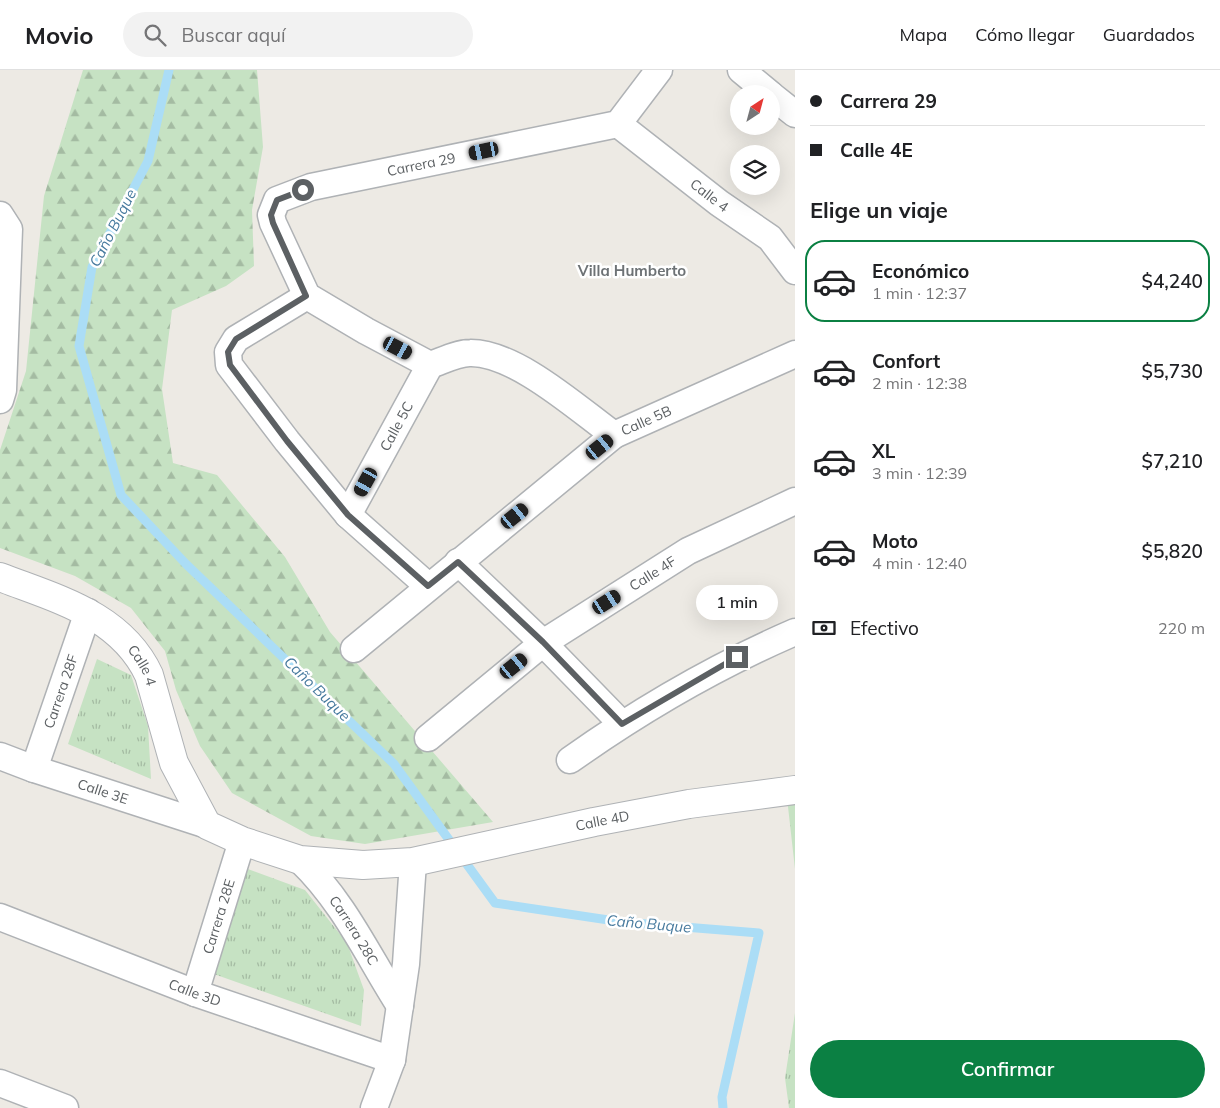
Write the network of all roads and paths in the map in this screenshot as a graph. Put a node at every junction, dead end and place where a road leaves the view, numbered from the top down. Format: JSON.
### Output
{"nodes":[{"id":1,"x":659,"y":70,"type":"edge"},
{"id":2,"x":741,"y":70,"type":"edge"},
{"id":3,"x":760,"y":85,"type":"edge"},
{"id":4,"x":780,"y":102,"type":"edge"},
{"id":5,"x":795,"y":114,"type":"edge"},
{"id":6,"x":618,"y":124,"type":"junction"},
{"id":7,"x":0,"y":215,"type":"edge"},
{"id":8,"x":795,"y":271,"type":"edge"},
{"id":9,"x":306,"y":296,"type":"junction"},
{"id":10,"x":795,"y":354,"type":"edge"},
{"id":11,"x":430,"y":365,"type":"junction"},
{"id":12,"x":1,"y":393,"type":"edge"},
{"id":13,"x":614,"y":435,"type":"junction"},
{"id":14,"x":795,"y":501,"type":"edge"},
{"id":15,"x":348,"y":515,"type":"junction"},
{"id":16,"x":458,"y":562,"type":"junction"},
{"id":17,"x":0,"y":577,"type":"edge"},
{"id":18,"x":428,"y":586,"type":"junction"},
{"id":19,"x":88,"y":612,"type":"junction"},
{"id":20,"x":795,"y":632,"type":"edge"},
{"id":21,"x":543,"y":642,"type":"junction"},
{"id":22,"x":354,"y":649,"type":"dead end"},
{"id":23,"x":622,"y":724,"type":"junction"},
{"id":24,"x":428,"y":738,"type":"dead end"},
{"id":25,"x":0,"y":756,"type":"edge"},
{"id":26,"x":570,"y":760,"type":"dead end"},
{"id":27,"x":34,"y":770,"type":"junction"},
{"id":28,"x":795,"y":790,"type":"edge"},
{"id":29,"x":207,"y":825,"type":"junction"},
{"id":30,"x":242,"y":841,"type":"junction"},
{"id":31,"x":300,"y":860,"type":"junction"},
{"id":32,"x":422,"y":860,"type":"junction"},
{"id":33,"x":0,"y":917,"type":"edge"},
{"id":34,"x":195,"y":993,"type":"junction"},
{"id":35,"x":400,"y":1006,"type":"junction"},
{"id":36,"x":392,"y":1060,"type":"junction"},
{"id":37,"x":0,"y":1083,"type":"edge"},
{"id":38,"x":59,"y":1107,"type":"edge"},
{"id":39,"x":374,"y":1108,"type":"edge"}],
"edges":[{"from":1,"to":6,"type":"street"},
{"from":2,"to":3,"type":"street"},
{"from":4,"to":5,"type":"street"},
{"from":6,"to":8,"type":"street","name":"Calle 4"},
{"from":6,"to":9,"type":"street","name":"Carrera 29"},
{"from":7,"to":12,"type":"street"},
{"from":9,"to":11,"type":"street"},
{"from":9,"to":15,"type":"street"},
{"from":10,"to":13,"type":"street","name":"Calle 5B"},
{"from":11,"to":13,"type":"street"},
{"from":11,"to":15,"type":"street","name":"Calle 5C"},
{"from":13,"to":16,"type":"street","name":"Calle 5B"},
{"from":14,"to":21,"type":"street","name":"Calle 4F"},
{"from":15,"to":18,"type":"street"},
{"from":16,"to":18,"type":"street","name":"Calle 5B"},
{"from":16,"to":21,"type":"street"},
{"from":17,"to":19,"type":"street","name":"Calle 4"},
{"from":18,"to":22,"type":"street","name":"Calle 5B"},
{"from":19,"to":27,"type":"street","name":"Carrera 28F"},
{"from":19,"to":29,"type":"street","name":"Calle 4"},
{"from":20,"to":23,"type":"street"},
{"from":21,"to":23,"type":"street"},
{"from":21,"to":24,"type":"street","name":"Calle 4F"},
{"from":23,"to":26,"type":"street"},
{"from":25,"to":27,"type":"street","name":"Calle 3E"},
{"from":27,"to":29,"type":"street","name":"Calle 3E"},
{"from":28,"to":32,"type":"street","name":"Calle 4D"},
{"from":29,"to":30,"type":"street"},
{"from":30,"to":31,"type":"street"},
{"from":30,"to":34,"type":"street","name":"Carrera 28E"},
{"from":31,"to":32,"type":"street"},
{"from":31,"to":35,"type":"street","name":"Carrera 28C"},
{"from":32,"to":35,"type":"street"},
{"from":33,"to":34,"type":"street","name":"Calle 3D"},
{"from":34,"to":36,"type":"street","name":"Calle 3D"},
{"from":35,"to":36,"type":"street"},
{"from":36,"to":39,"type":"street"},
{"from":37,"to":38,"type":"street"}]}
